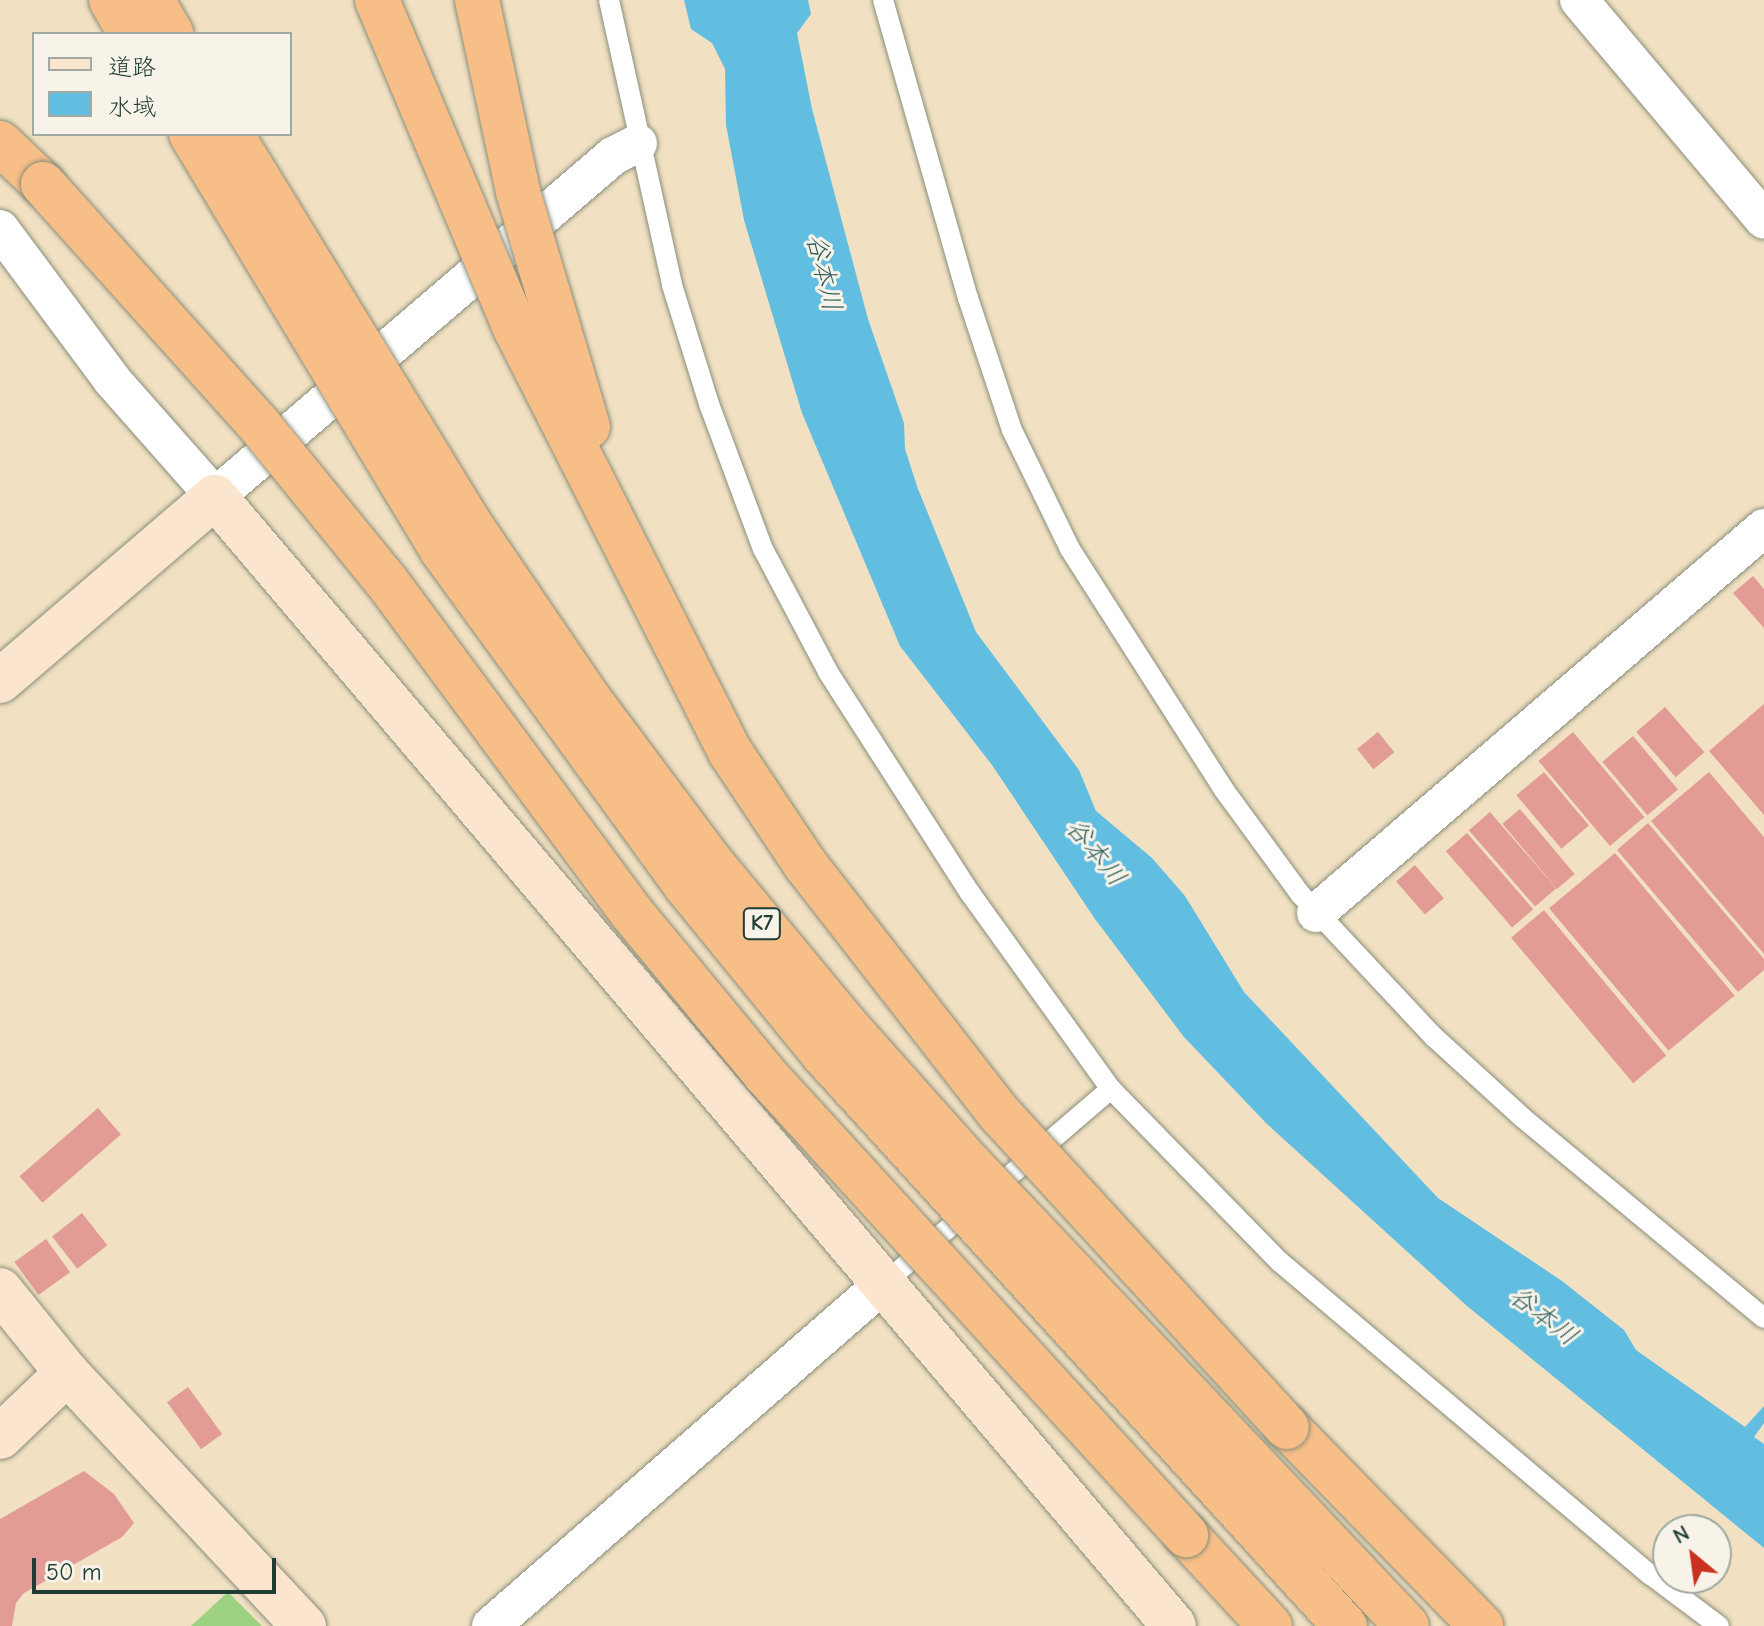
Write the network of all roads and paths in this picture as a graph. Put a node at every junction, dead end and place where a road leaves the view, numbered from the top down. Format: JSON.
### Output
{"nodes":[{"id":1,"x":111,"y":0,"type":"edge"},
{"id":2,"x":152,"y":0,"type":"edge"},
{"id":3,"x":377,"y":0,"type":"edge"},
{"id":4,"x":477,"y":0,"type":"edge"},
{"id":5,"x":609,"y":0,"type":"edge"},
{"id":6,"x":883,"y":0,"type":"edge"},
{"id":7,"x":1579,"y":0,"type":"edge"},
{"id":8,"x":130,"y":32,"type":"edge"},
{"id":9,"x":171,"y":32,"type":"edge"},
{"id":10,"x":192,"y":136,"type":"edge"},
{"id":11,"x":232,"y":136,"type":"edge"},
{"id":12,"x":0,"y":143,"type":"edge"},
{"id":13,"x":638,"y":143,"type":"junction"},
{"id":14,"x":1764,"y":220,"type":"edge"},
{"id":15,"x":0,"y":229,"type":"edge"},
{"id":16,"x":215,"y":497,"type":"junction"},
{"id":17,"x":1764,"y":528,"type":"edge"},
{"id":18,"x":672,"y":644,"type":"junction"},
{"id":19,"x":0,"y":681,"type":"edge"},
{"id":20,"x":1316,"y":913,"type":"junction"},
{"id":21,"x":1111,"y":1089,"type":"junction"},
{"id":22,"x":882,"y":1285,"type":"junction"},
{"id":23,"x":0,"y":1290,"type":"edge"},
{"id":24,"x":1764,"y":1318,"type":"edge"},
{"id":25,"x":67,"y":1373,"type":"junction"},
{"id":26,"x":0,"y":1437,"type":"edge"},
{"id":27,"x":304,"y":1626,"type":"edge"},
{"id":28,"x":491,"y":1626,"type":"edge"},
{"id":29,"x":1174,"y":1626,"type":"edge"},
{"id":30,"x":1270,"y":1626,"type":"edge"},
{"id":31,"x":1345,"y":1626,"type":"edge"},
{"id":32,"x":1407,"y":1626,"type":"edge"},
{"id":33,"x":1481,"y":1626,"type":"edge"},
{"id":34,"x":1719,"y":1626,"type":"edge"}],
"edges":[{"from":1,"to":8,"type":"highway"},
{"from":2,"to":9,"type":"highway"},
{"from":3,"to":18,"type":"highway","bridge":true},
{"from":4,"to":18,"type":"highway","bridge":true},
{"from":5,"to":13,"type":"lane"},
{"from":6,"to":20,"type":"lane"},
{"from":7,"to":14,"type":"street"},
{"from":10,"to":31,"type":"highway","number":"K7","bridge":true},
{"from":11,"to":32,"type":"highway","number":"K7","bridge":true},
{"from":12,"to":30,"type":"highway","bridge":true},
{"from":13,"to":16,"type":"street"},
{"from":13,"to":21,"type":"lane"},
{"from":15,"to":16,"type":"street"},
{"from":16,"to":19,"type":"street"},
{"from":16,"to":22,"type":"street"},
{"from":17,"to":20,"type":"street"},
{"from":18,"to":33,"type":"highway","bridge":true},
{"from":20,"to":24,"type":"lane"},
{"from":21,"to":22,"type":"lane"},
{"from":21,"to":34,"type":"lane"},
{"from":22,"to":28,"type":"street"},
{"from":22,"to":29,"type":"street"},
{"from":23,"to":25,"type":"street"},
{"from":25,"to":26,"type":"street"},
{"from":25,"to":27,"type":"street"}]}
